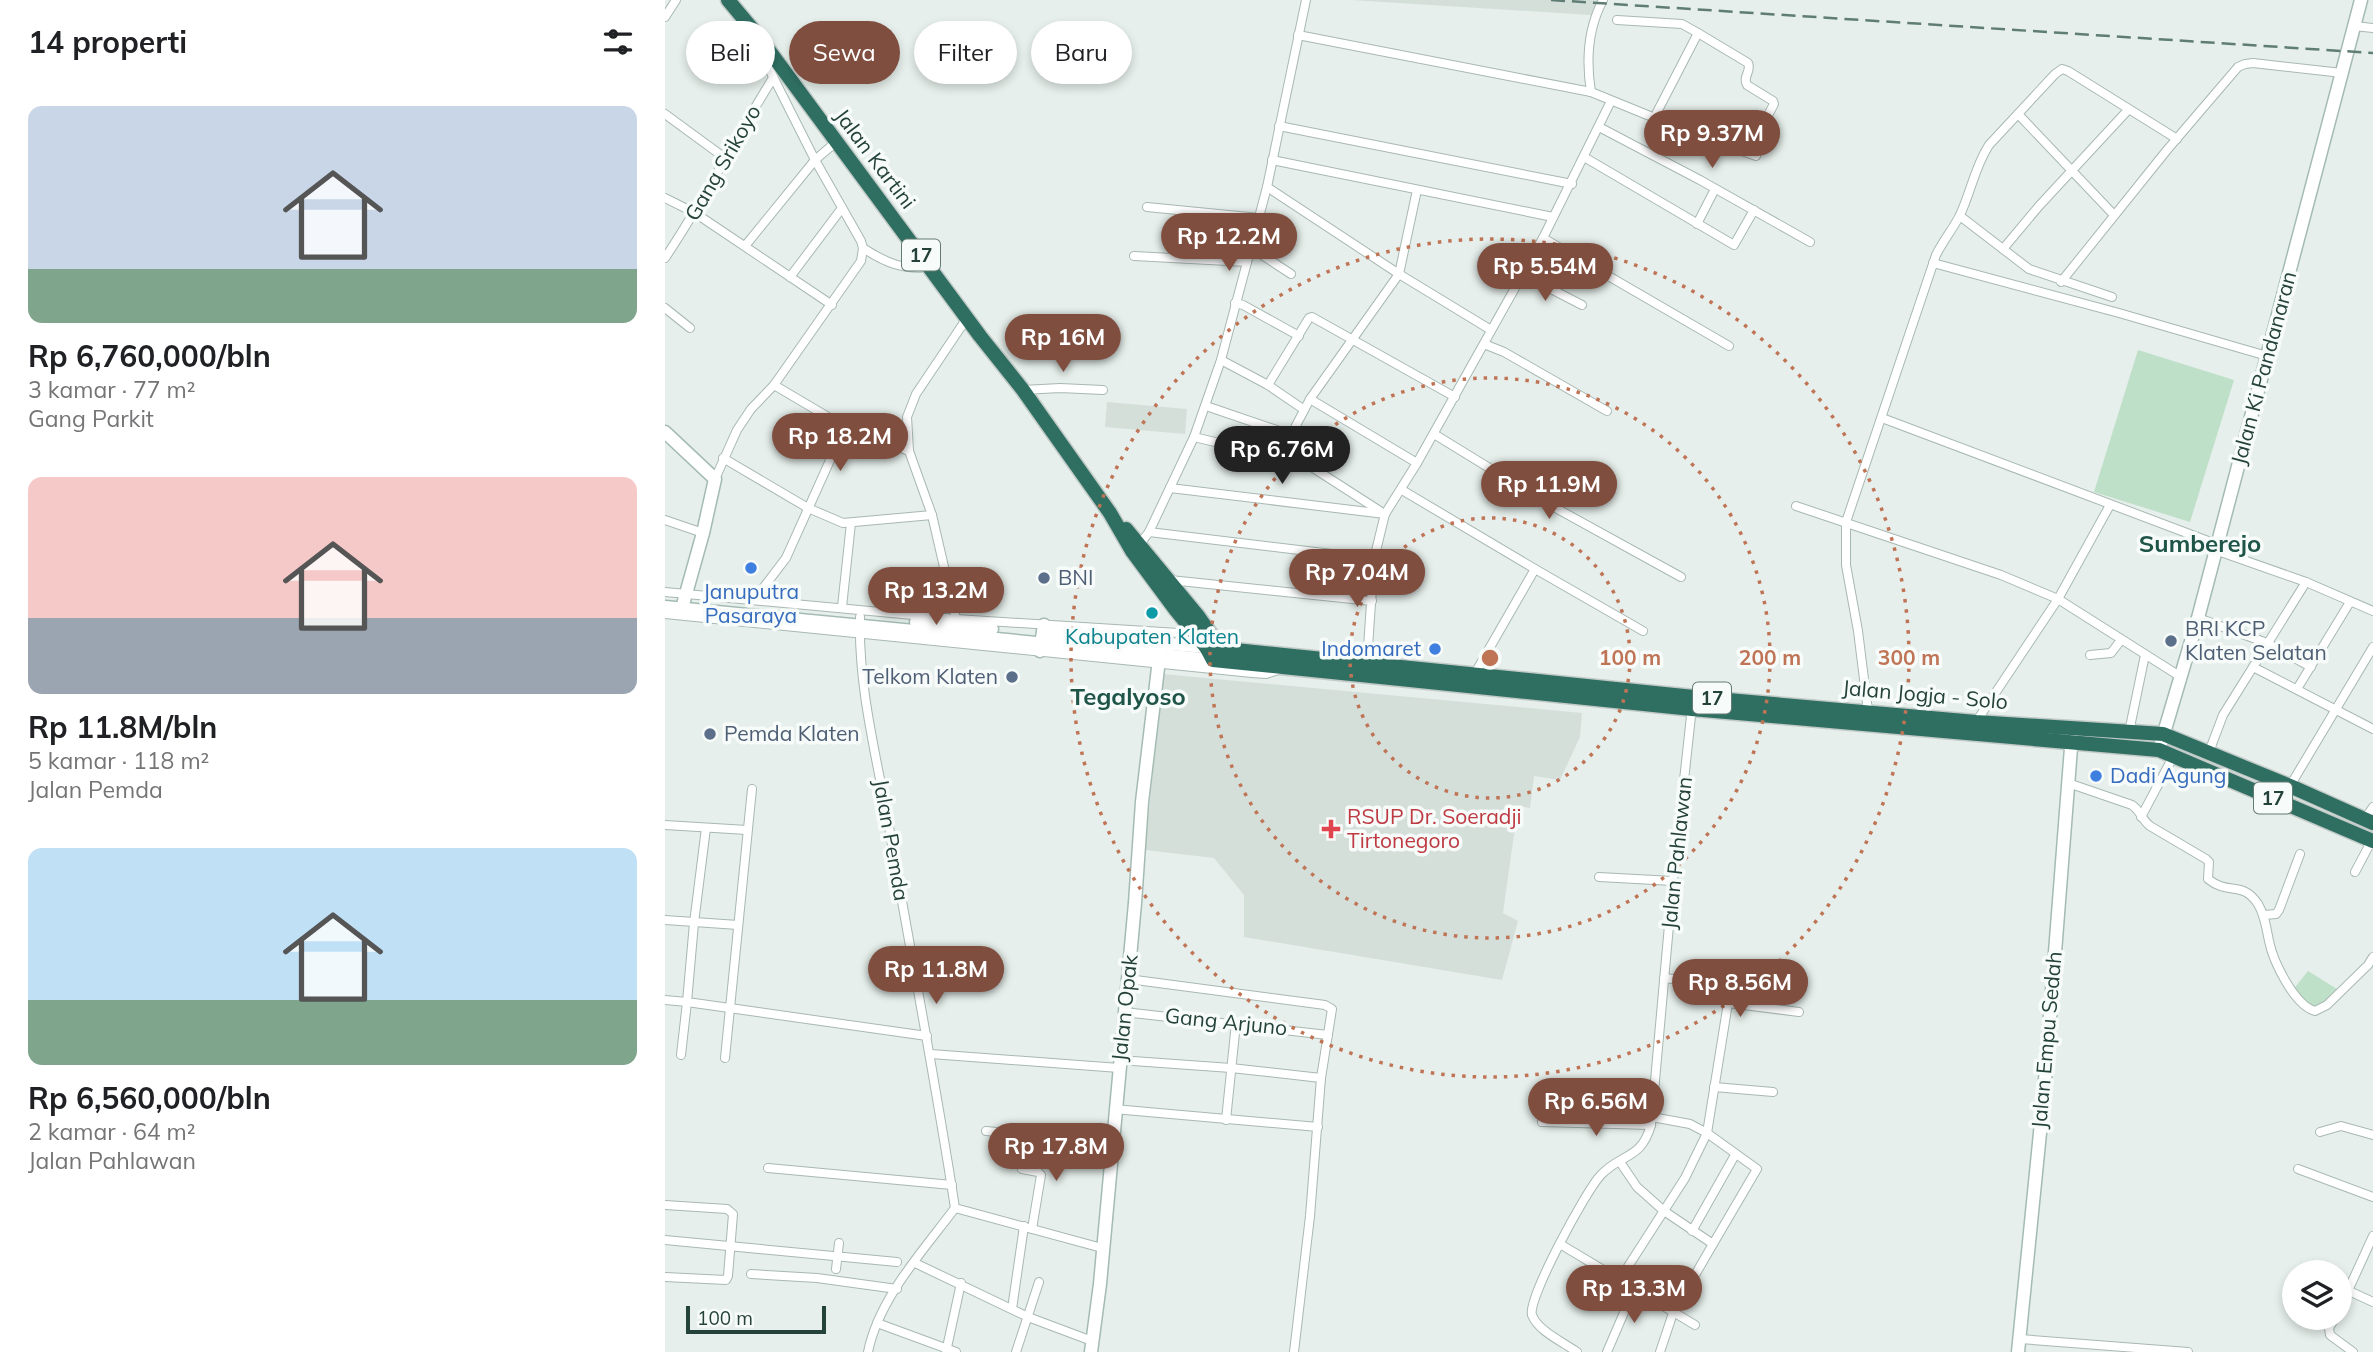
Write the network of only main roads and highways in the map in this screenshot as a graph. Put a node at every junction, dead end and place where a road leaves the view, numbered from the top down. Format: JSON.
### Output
{"nodes":[{"id":1,"x":728,"y":0,"type":"edge"},
{"id":2,"x":1110,"y":513,"type":"junction"},
{"id":3,"x":1200,"y":629,"type":"junction"},
{"id":4,"x":1217,"y":654,"type":"junction"},
{"id":5,"x":1474,"y":679,"type":"junction"},
{"id":6,"x":1693,"y":703,"type":"junction"},
{"id":7,"x":2072,"y":735,"type":"junction"},
{"id":8,"x":2369,"y":822,"type":"edge"},
{"id":9,"x":2372,"y":840,"type":"edge"}],
"edges":[{"from":1,"to":2,"type":"highway","name":"Jalan Kartini","number":"17"},
{"from":2,"to":3,"type":"highway","name":"Jalan Kartini","number":"17"},
{"from":2,"to":3,"type":"highway","name":"Jalan Kartini","number":"17"},
{"from":3,"to":4,"type":"highway","number":"17"},
{"from":4,"to":5,"type":"highway","name":"Jalan Jogja - Solo","number":"17"},
{"from":4,"to":5,"type":"highway","name":"Jalan Jogja - Solo","number":"17"},
{"from":5,"to":6,"type":"highway","name":"Jalan Jogja - Solo","number":"17"},
{"from":6,"to":7,"type":"highway","name":"Jalan Jogja - Solo","number":"17"},
{"from":6,"to":7,"type":"highway","name":"Jalan Jogja - Solo","number":"17"},
{"from":7,"to":8,"type":"highway","name":"Jalan Jogja - Solo","number":"17"},
{"from":7,"to":9,"type":"highway","name":"Jalan Jogja - Solo","number":"17"}]}
